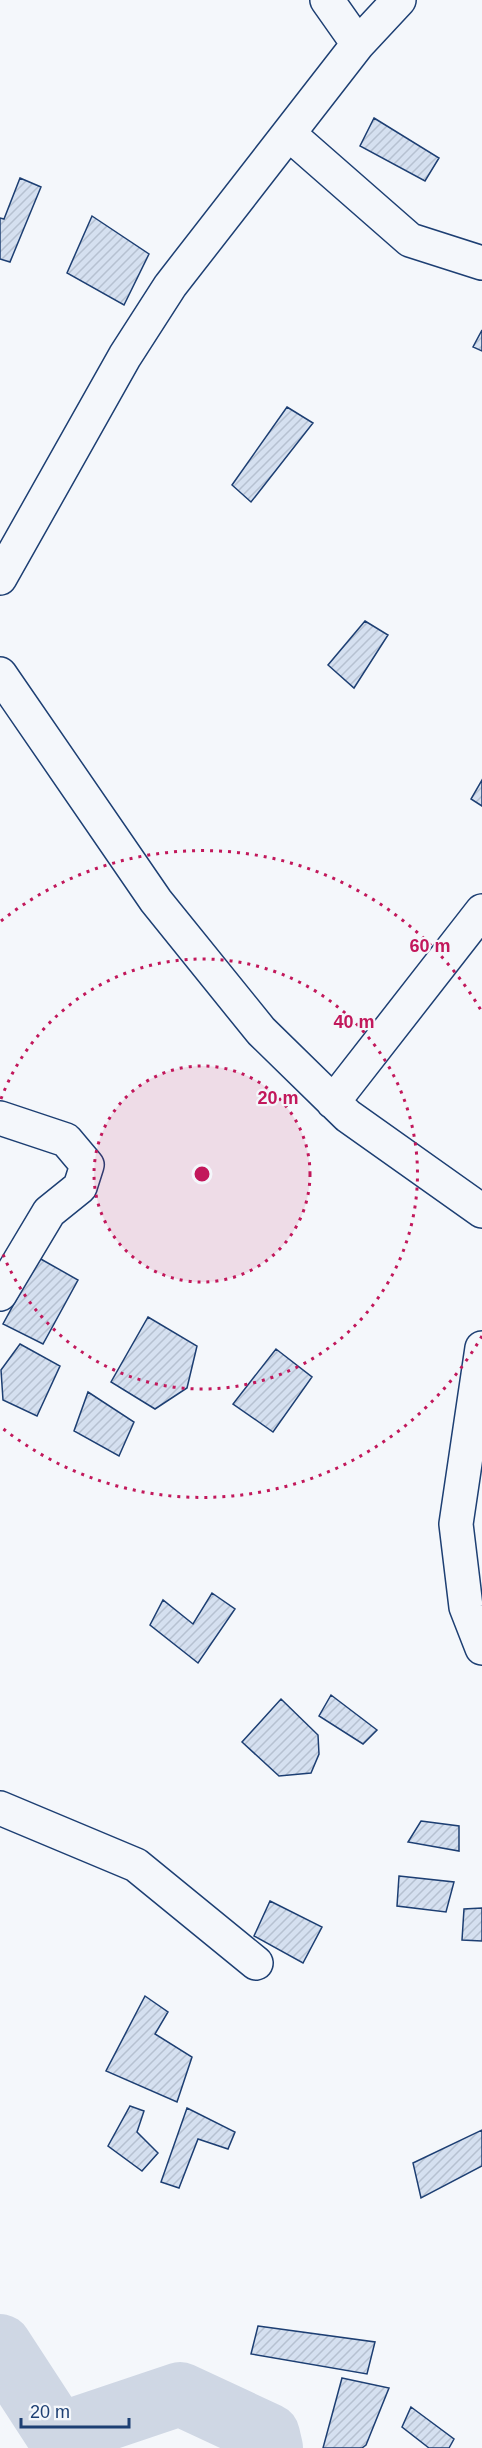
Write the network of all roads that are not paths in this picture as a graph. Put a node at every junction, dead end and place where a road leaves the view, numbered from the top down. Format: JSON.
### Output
{"nodes":[{"id":1,"x":327,"y":0,"type":"edge"},
{"id":2,"x":399,"y":0,"type":"edge"},
{"id":3,"x":358,"y":44,"type":"junction"},
{"id":4,"x":290,"y":134,"type":"junction"},
{"id":5,"x":482,"y":263,"type":"edge"},
{"id":6,"x":0,"y":578,"type":"edge"},
{"id":7,"x":0,"y":674,"type":"edge"},
{"id":8,"x":482,"y":910,"type":"edge"},
{"id":9,"x":333,"y":1102,"type":"junction"},
{"id":10,"x":0,"y":1118,"type":"edge"},
{"id":11,"x":480,"y":1201,"type":"edge"},
{"id":12,"x":0,"y":1294,"type":"edge"},
{"id":13,"x":482,"y":1348,"type":"edge"},
{"id":14,"x":482,"y":1648,"type":"edge"},
{"id":15,"x":0,"y":1808,"type":"edge"},
{"id":16,"x":256,"y":1963,"type":"dead end"}],
"edges":[{"from":1,"to":3,"type":"street"},
{"from":2,"to":3,"type":"street"},
{"from":3,"to":4,"type":"street"},
{"from":4,"to":5,"type":"street"},
{"from":4,"to":6,"type":"street"},
{"from":7,"to":9,"type":"street"},
{"from":8,"to":9,"type":"street"},
{"from":9,"to":11,"type":"street"},
{"from":10,"to":12,"type":"street"},
{"from":13,"to":14,"type":"street"},
{"from":15,"to":16,"type":"street"}]}
